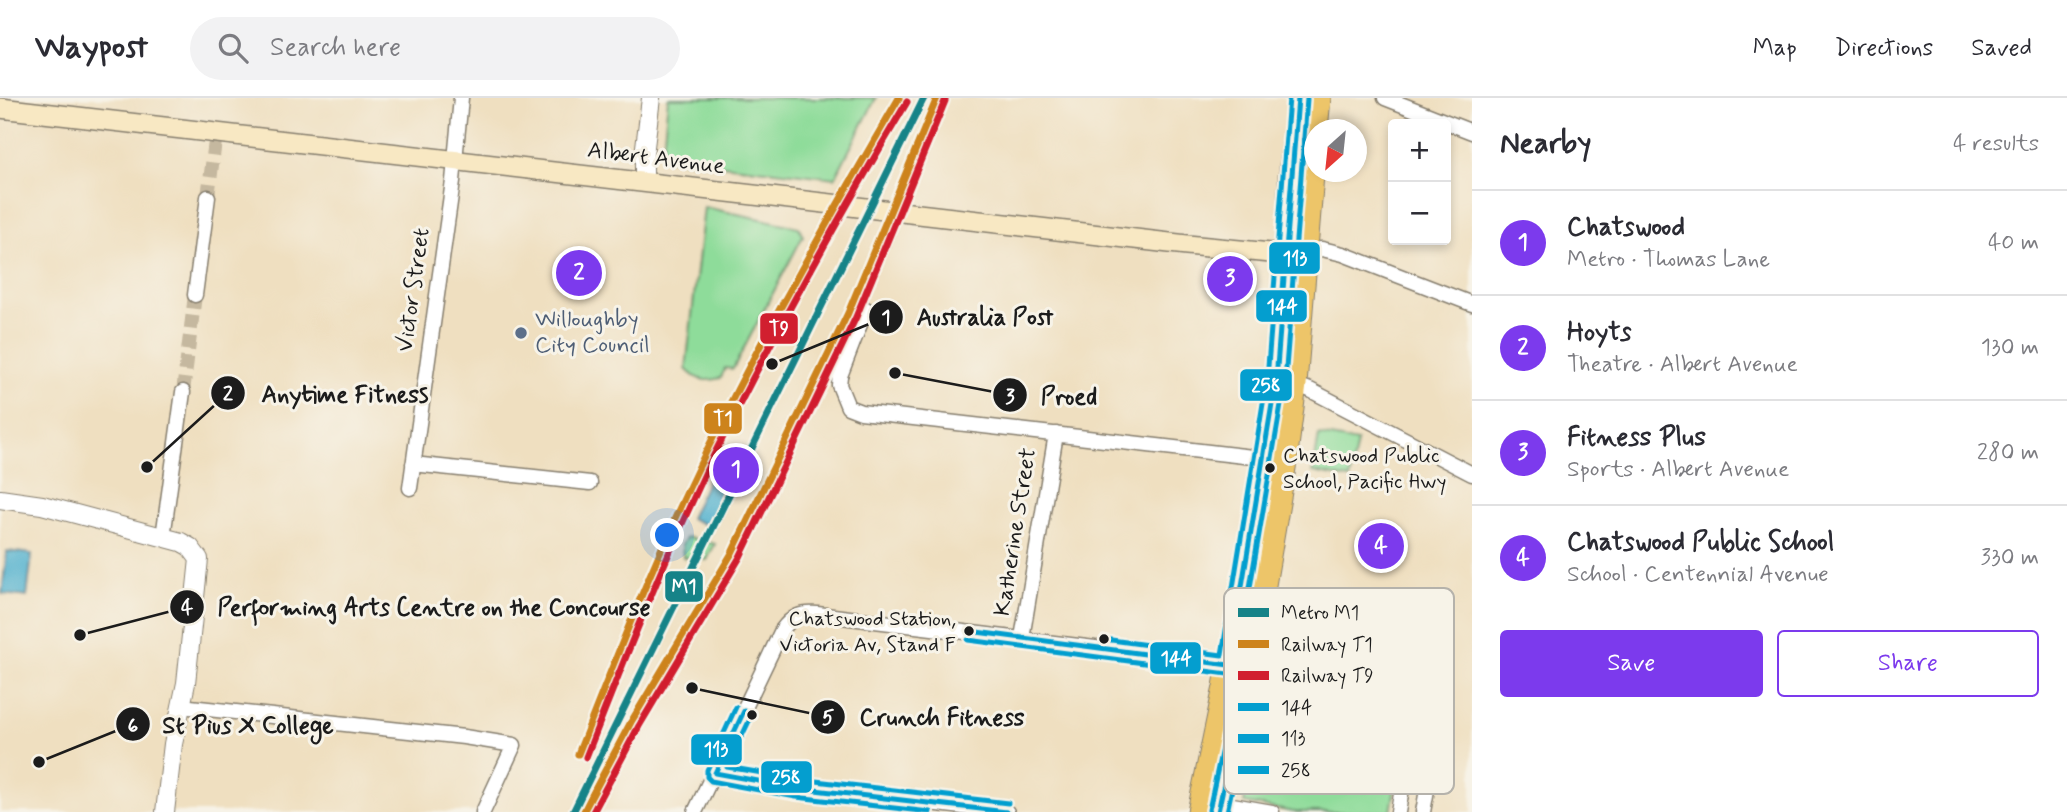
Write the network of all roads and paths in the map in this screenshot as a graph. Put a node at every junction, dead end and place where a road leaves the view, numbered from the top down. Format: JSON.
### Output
{"nodes":[{"id":1,"x":461,"y":98,"type":"edge"},
{"id":2,"x":651,"y":98,"type":"edge"},
{"id":3,"x":1298,"y":98,"type":"edge"},
{"id":4,"x":1319,"y":98,"type":"edge"},
{"id":5,"x":1385,"y":98,"type":"edge"},
{"id":6,"x":0,"y":108,"type":"edge"},
{"id":7,"x":1317,"y":119,"type":"edge"},
{"id":8,"x":1472,"y":132,"type":"edge"},
{"id":9,"x":454,"y":160,"type":"junction"},
{"id":10,"x":644,"y":182,"type":"junction"},
{"id":11,"x":1308,"y":182,"type":"edge"},
{"id":12,"x":208,"y":197,"type":"tunnel mouth"},
{"id":13,"x":1296,"y":251,"type":"junction"},
{"id":14,"x":195,"y":295,"type":"tunnel mouth"},
{"id":15,"x":1472,"y":304,"type":"edge"},
{"id":16,"x":866,"y":309,"type":"dead end"},
{"id":17,"x":1286,"y":381,"type":"junction"},
{"id":18,"x":183,"y":392,"type":"tunnel mouth"},
{"id":19,"x":1056,"y":434,"type":"junction"},
{"id":20,"x":1275,"y":460,"type":"junction"},
{"id":21,"x":413,"y":464,"type":"junction"},
{"id":22,"x":1472,"y":474,"type":"edge"},
{"id":23,"x":590,"y":484,"type":"dead end"},
{"id":24,"x":410,"y":488,"type":"dead end"},
{"id":25,"x":0,"y":499,"type":"edge"},
{"id":26,"x":163,"y":537,"type":"junction"},
{"id":27,"x":1253,"y":588,"type":"edge"},
{"id":28,"x":1022,"y":638,"type":"junction"},
{"id":29,"x":1224,"y":664,"type":"edge"},
{"id":30,"x":181,"y":706,"type":"junction"},
{"id":31,"x":1224,"y":721,"type":"edge"},
{"id":32,"x":1224,"y":772,"type":"edge"},
{"id":33,"x":715,"y":773,"type":"junction"},
{"id":34,"x":1401,"y":794,"type":"edge"},
{"id":35,"x":1426,"y":794,"type":"edge"},
{"id":36,"x":1219,"y":807,"type":"edge"},
{"id":37,"x":165,"y":812,"type":"edge"},
{"id":38,"x":484,"y":812,"type":"edge"},
{"id":39,"x":695,"y":812,"type":"edge"},
{"id":40,"x":1007,"y":812,"type":"edge"},
{"id":41,"x":1199,"y":812,"type":"edge"},
{"id":42,"x":1272,"y":812,"type":"edge"},
{"id":43,"x":1398,"y":812,"type":"edge"},
{"id":44,"x":1423,"y":812,"type":"edge"}],
"edges":[{"from":1,"to":9,"type":"street","name":"Victor Street"},
{"from":2,"to":10,"type":"street"},
{"from":3,"to":13,"type":"highway"},
{"from":4,"to":7,"type":"highway"},
{"from":5,"to":8,"type":"street"},
{"from":6,"to":9,"type":"main road","name":"Albert Avenue"},
{"from":9,"to":10,"type":"main road","name":"Albert Avenue"},
{"from":9,"to":21,"type":"street","name":"Victor Street"},
{"from":10,"to":13,"type":"main road","name":"Albert Avenue"},
{"from":11,"to":13,"type":"highway"},
{"from":12,"to":14,"type":"street"},
{"from":13,"to":15,"type":"street"},
{"from":13,"to":17,"type":"highway"},
{"from":16,"to":19,"type":"street"},
{"from":17,"to":20,"type":"highway"},
{"from":17,"to":22,"type":"street"},
{"from":18,"to":26,"type":"street"},
{"from":19,"to":20,"type":"street"},
{"from":19,"to":28,"type":"street","name":"Katherine Street"},
{"from":20,"to":27,"type":"highway"},
{"from":21,"to":23,"type":"street"},
{"from":21,"to":24,"type":"street","name":"Victor Street"},
{"from":25,"to":26,"type":"street"},
{"from":26,"to":30,"type":"street"},
{"from":28,"to":29,"type":"street"},
{"from":28,"to":33,"type":"street"},
{"from":30,"to":37,"type":"street"},
{"from":30,"to":38,"type":"street"},
{"from":31,"to":41,"type":"highway"},
{"from":32,"to":36,"type":"highway"},
{"from":33,"to":39,"type":"street"},
{"from":33,"to":40,"type":"street"},
{"from":34,"to":43,"type":"street"},
{"from":35,"to":44,"type":"street"},
{"from":36,"to":42,"type":"street"}]}
